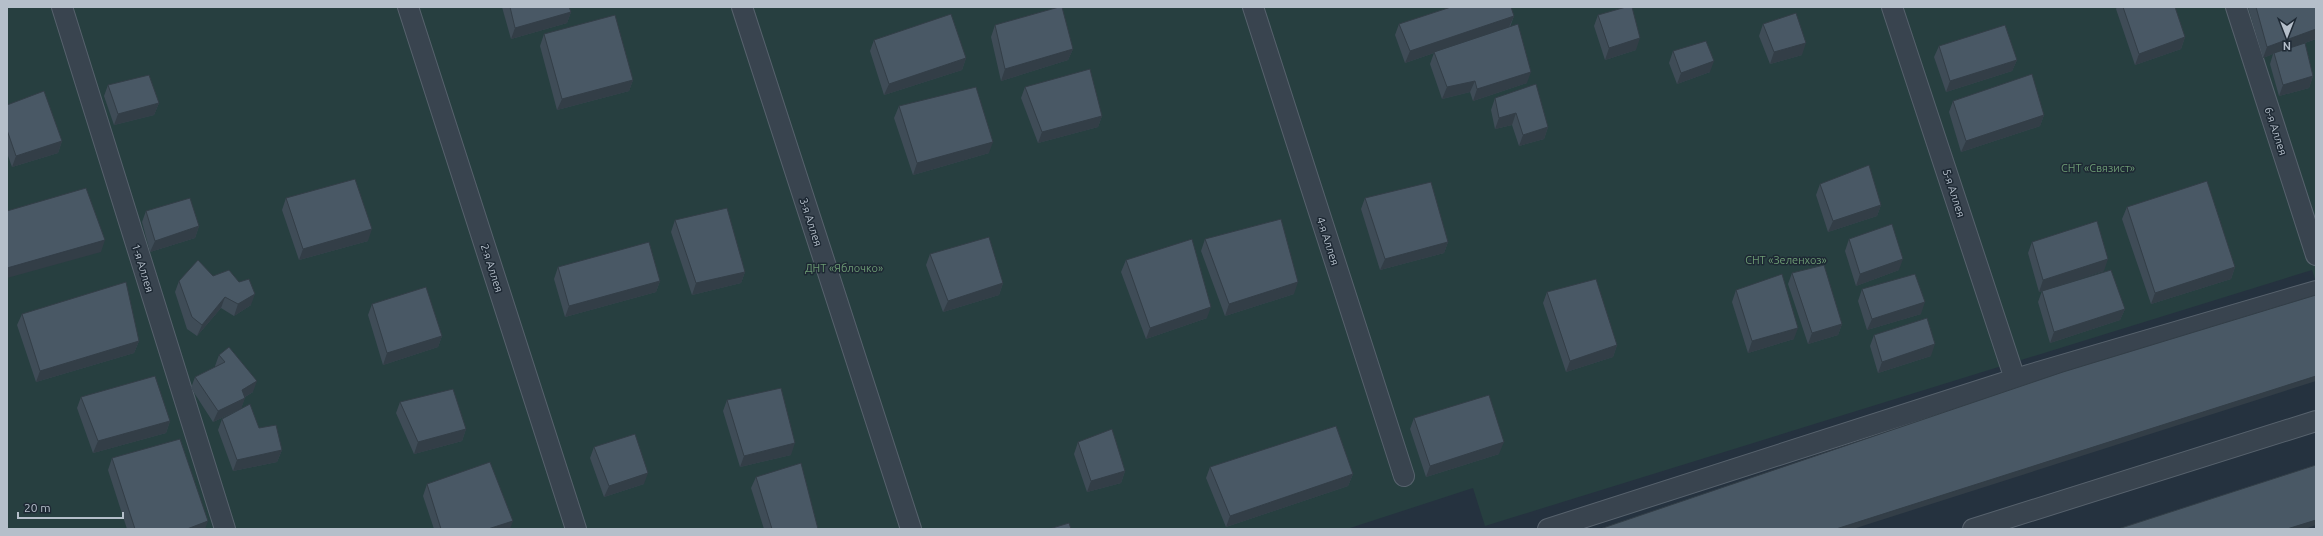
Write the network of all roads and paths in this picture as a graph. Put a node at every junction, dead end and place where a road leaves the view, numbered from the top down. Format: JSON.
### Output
{"nodes":[{"id":1,"x":62,"y":7,"type":"edge"},
{"id":2,"x":408,"y":7,"type":"edge"},
{"id":3,"x":742,"y":7,"type":"edge"},
{"id":4,"x":1253,"y":7,"type":"edge"},
{"id":5,"x":1892,"y":7,"type":"edge"},
{"id":6,"x":2236,"y":7,"type":"edge"},
{"id":7,"x":2316,"y":255,"type":"edge"},
{"id":8,"x":2316,"y":291,"type":"edge"},
{"id":9,"x":2015,"y":380,"type":"junction"},
{"id":10,"x":2316,"y":421,"type":"edge"},
{"id":11,"x":1404,"y":476,"type":"dead end"},
{"id":12,"x":225,"y":529,"type":"edge"},
{"id":13,"x":576,"y":529,"type":"edge"},
{"id":14,"x":911,"y":529,"type":"edge"},
{"id":15,"x":1548,"y":529,"type":"edge"},
{"id":16,"x":1973,"y":529,"type":"edge"}],
"edges":[{"from":1,"to":12,"type":"lane","name":"1-я Аллея"},
{"from":2,"to":13,"type":"lane","name":"2-я Аллея"},
{"from":3,"to":14,"type":"lane","name":"3-я Аллея"},
{"from":4,"to":11,"type":"lane","name":"4-я Аллея"},
{"from":5,"to":9,"type":"lane","name":"5-я Аллея"},
{"from":6,"to":7,"type":"lane","name":"6-я Аллея"},
{"from":8,"to":9,"type":"lane"},
{"from":9,"to":15,"type":"lane"},
{"from":10,"to":16,"type":"lane"}]}
